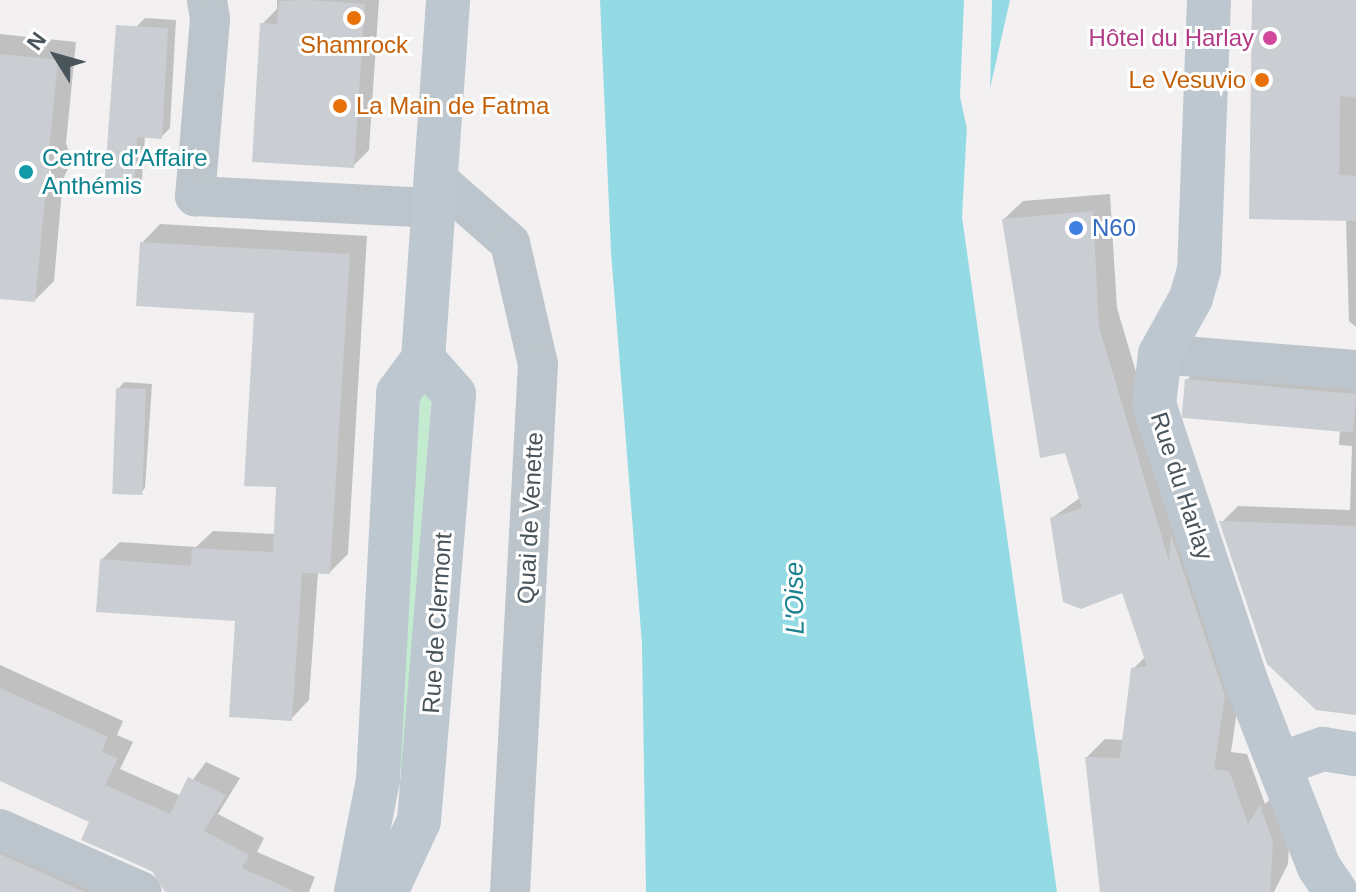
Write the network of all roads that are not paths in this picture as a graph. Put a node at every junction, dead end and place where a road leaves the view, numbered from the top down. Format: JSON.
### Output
{"nodes":[{"id":1,"x":207,"y":0,"type":"edge"},
{"id":2,"x":448,"y":0,"type":"edge"},
{"id":3,"x":1209,"y":0,"type":"edge"},
{"id":4,"x":436,"y":194,"type":"junction"},
{"id":5,"x":1160,"y":354,"type":"junction"},
{"id":6,"x":423,"y":359,"type":"junction"},
{"id":7,"x":1356,"y":370,"type":"edge"},
{"id":8,"x":1356,"y":754,"type":"edge"},
{"id":9,"x":1280,"y":764,"type":"junction"},
{"id":10,"x":0,"y":829,"type":"edge"},
{"id":11,"x":1320,"y":884,"type":"edge"},
{"id":12,"x":142,"y":892,"type":"edge"},
{"id":13,"x":356,"y":892,"type":"edge"},
{"id":14,"x":386,"y":892,"type":"edge"},
{"id":15,"x":510,"y":892,"type":"edge"}],
"edges":[{"from":1,"to":4,"type":"street"},
{"from":2,"to":4,"type":"main road"},
{"from":3,"to":5,"type":"main road","name":"Rue du Harlay"},
{"from":4,"to":6,"type":"main road"},
{"from":4,"to":15,"type":"street","name":"Quai de Venette"},
{"from":5,"to":7,"type":"street"},
{"from":5,"to":9,"type":"main road","name":"Rue du Harlay"},
{"from":6,"to":13,"type":"main road","name":"Rue de Clermont"},
{"from":6,"to":14,"type":"main road","name":"Rue de Clermont"},
{"from":8,"to":9,"type":"main road"},
{"from":9,"to":11,"type":"main road","name":"Rue du Harlay"},
{"from":10,"to":12,"type":"street"}]}
